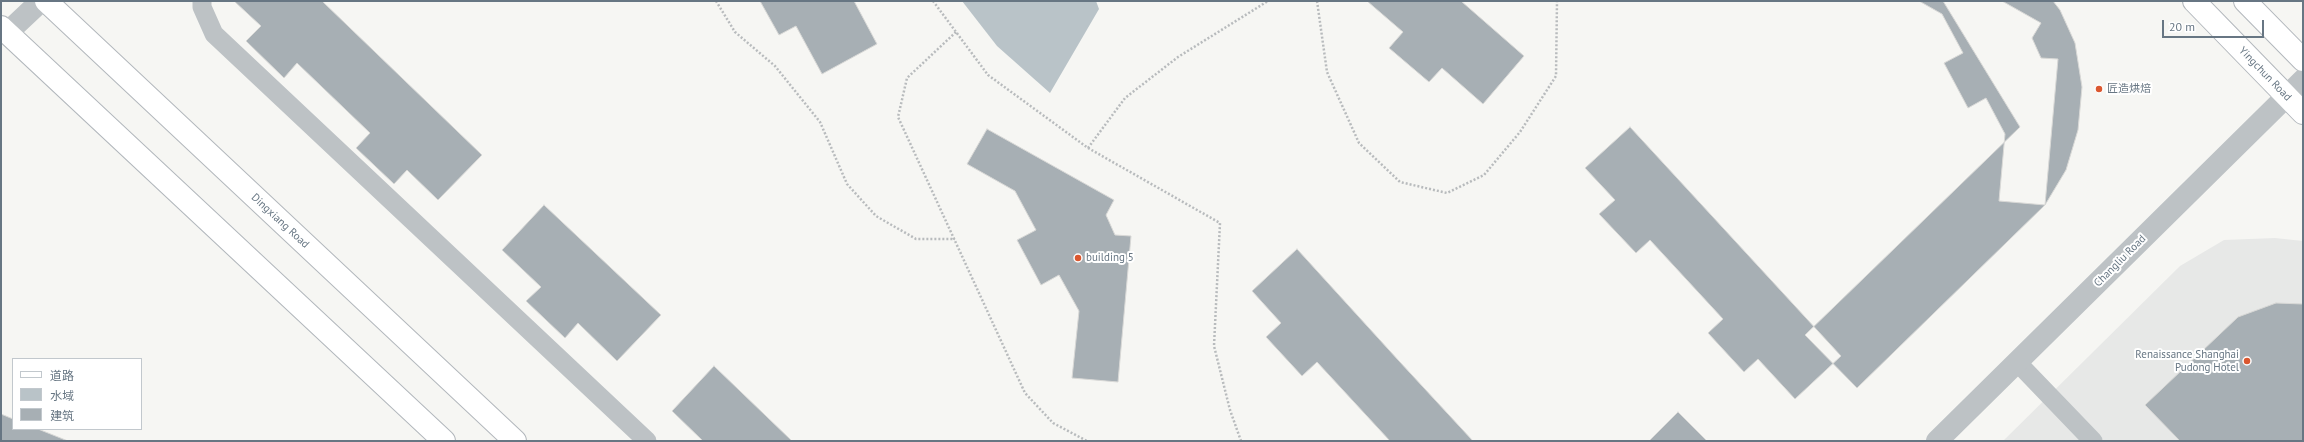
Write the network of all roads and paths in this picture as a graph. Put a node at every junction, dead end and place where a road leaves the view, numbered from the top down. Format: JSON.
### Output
{"nodes":[{"id":1,"x":41,"y":1,"type":"edge"},
{"id":2,"x":46,"y":1,"type":"edge"},
{"id":3,"x":202,"y":1,"type":"edge"},
{"id":4,"x":716,"y":1,"type":"edge"},
{"id":5,"x":933,"y":1,"type":"edge"},
{"id":6,"x":1268,"y":1,"type":"edge"},
{"id":7,"x":1317,"y":1,"type":"edge"},
{"id":8,"x":1558,"y":1,"type":"edge"},
{"id":9,"x":2194,"y":1,"type":"edge"},
{"id":10,"x":2245,"y":1,"type":"edge"},
{"id":11,"x":4,"y":30,"type":"edge"},
{"id":12,"x":956,"y":32,"type":"junction"},
{"id":13,"x":2303,"y":60,"type":"edge"},
{"id":14,"x":2303,"y":80,"type":"edge"},
{"id":15,"x":2287,"y":96,"type":"junction"},
{"id":16,"x":2303,"y":113,"type":"edge"},
{"id":17,"x":1088,"y":148,"type":"junction"},
{"id":18,"x":955,"y":239,"type":"junction"},
{"id":19,"x":2017,"y":362,"type":"junction"},
{"id":20,"x":444,"y":441,"type":"edge"},
{"id":21,"x":515,"y":441,"type":"edge"},
{"id":22,"x":647,"y":441,"type":"edge"},
{"id":23,"x":1087,"y":441,"type":"edge"},
{"id":24,"x":1240,"y":441,"type":"edge"},
{"id":25,"x":1937,"y":441,"type":"edge"},
{"id":26,"x":2093,"y":441,"type":"edge"}],
"edges":[{"from":1,"to":11,"type":"street"},
{"from":2,"to":21,"type":"street","name":"Dingxiang Road"},
{"from":3,"to":22,"type":"lane"},
{"from":4,"to":18,"type":"path"},
{"from":5,"to":12,"type":"path"},
{"from":6,"to":17,"type":"path"},
{"from":7,"to":8,"type":"path"},
{"from":9,"to":15,"type":"street","name":"Yingchun Road"},
{"from":10,"to":13,"type":"street"},
{"from":11,"to":20,"type":"street"},
{"from":12,"to":17,"type":"path"},
{"from":12,"to":18,"type":"path"},
{"from":14,"to":15,"type":"street","name":"Changliu Road"},
{"from":15,"to":16,"type":"street","name":"Yingchun Road"},
{"from":15,"to":19,"type":"street","name":"Changliu Road"},
{"from":17,"to":24,"type":"path"},
{"from":18,"to":23,"type":"path"},
{"from":19,"to":25,"type":"street","name":"Changliu Road"},
{"from":19,"to":26,"type":"lane"}]}
